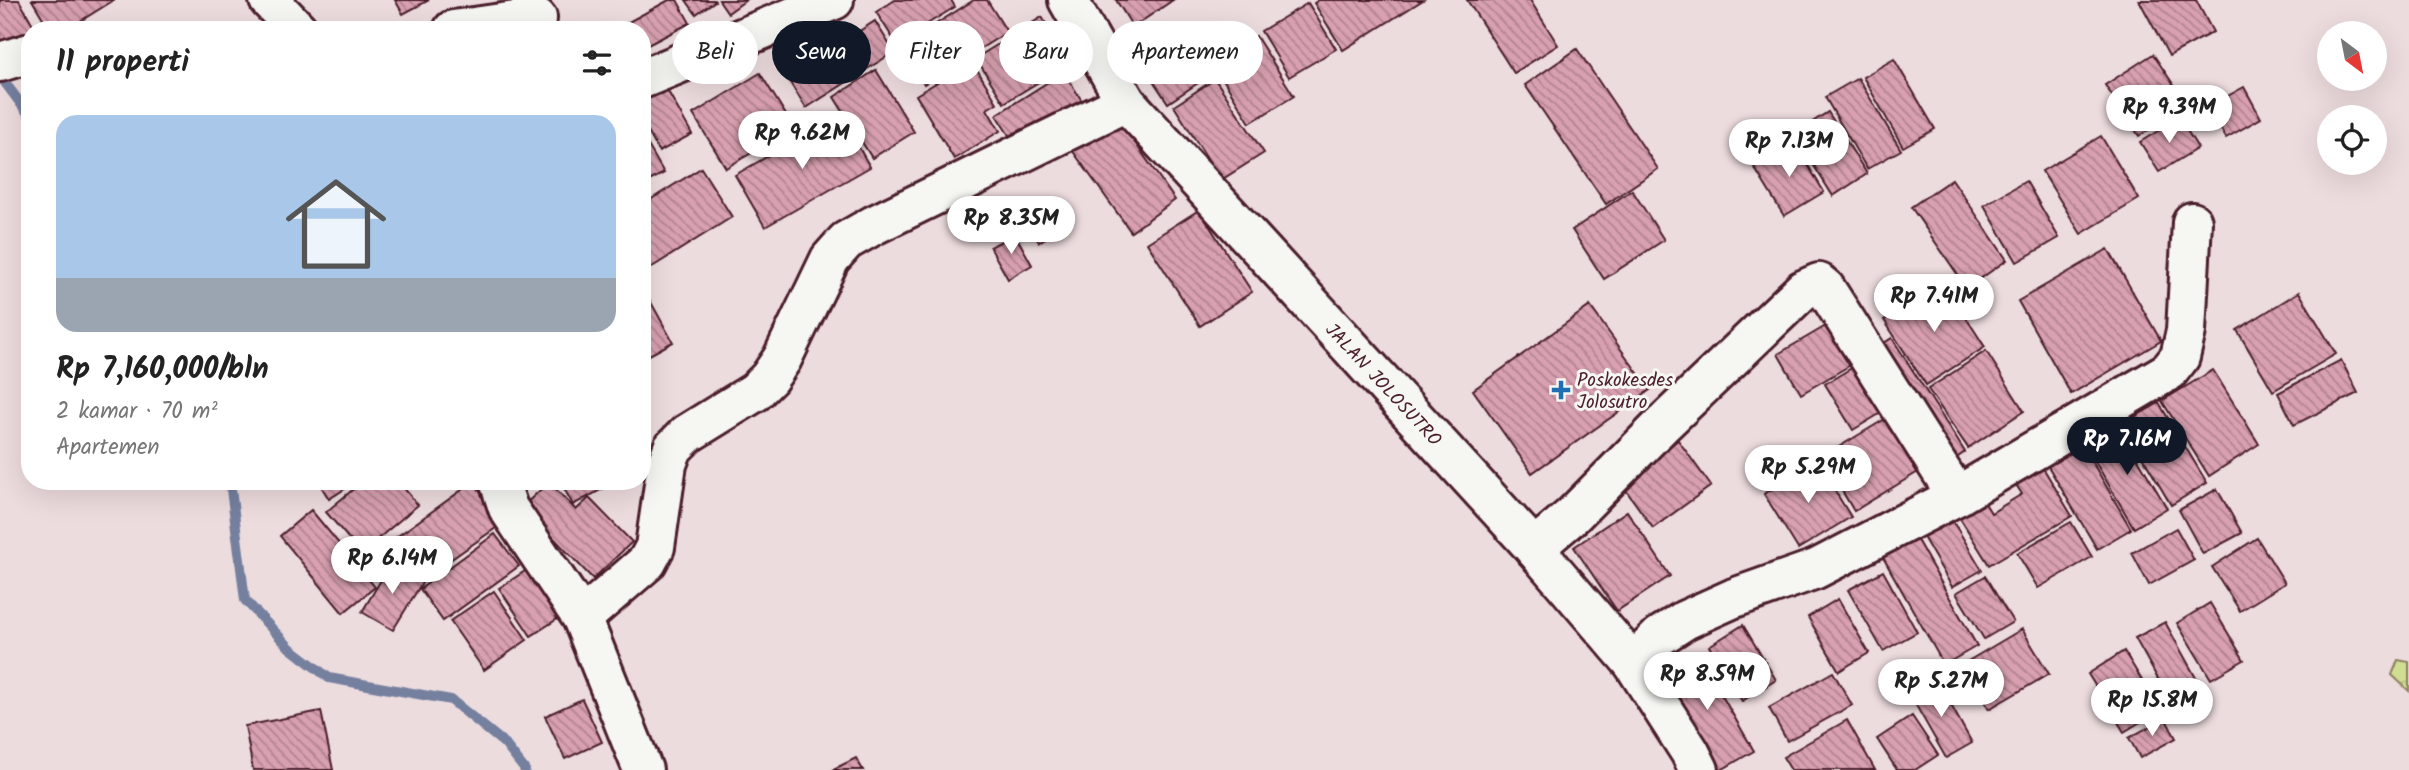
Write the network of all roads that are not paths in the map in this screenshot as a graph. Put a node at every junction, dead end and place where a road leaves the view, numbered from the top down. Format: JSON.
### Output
{"nodes":[{"id":1,"x":269,"y":0,"type":"edge"},
{"id":2,"x":834,"y":0,"type":"edge"},
{"id":3,"x":1069,"y":0,"type":"edge"},
{"id":4,"x":538,"y":12,"type":"edge"},
{"id":5,"x":289,"y":21,"type":"edge"},
{"id":6,"x":496,"y":21,"type":"edge"},
{"id":7,"x":651,"y":75,"type":"edge"},
{"id":8,"x":1126,"y":103,"type":"junction"},
{"id":9,"x":2192,"y":222,"type":"dead end"},
{"id":10,"x":502,"y":490,"type":"edge"},
{"id":11,"x":1957,"y":496,"type":"junction"},
{"id":12,"x":1534,"y":548,"type":"junction"},
{"id":13,"x":582,"y":618,"type":"junction"},
{"id":14,"x":1633,"y":663,"type":"junction"},
{"id":15,"x":643,"y":770,"type":"edge"},
{"id":16,"x":1699,"y":770,"type":"edge"}],
"edges":[{"from":1,"to":5,"type":"street"},
{"from":2,"to":7,"type":"street"},
{"from":3,"to":8,"type":"street","name":"JALAN JOLOSUTRO"},
{"from":4,"to":6,"type":"street"},
{"from":8,"to":12,"type":"street","name":"JALAN JOLOSUTRO"},
{"from":8,"to":13,"type":"street"},
{"from":9,"to":11,"type":"street"},
{"from":10,"to":13,"type":"street"},
{"from":11,"to":12,"type":"street"},
{"from":11,"to":14,"type":"street"},
{"from":12,"to":14,"type":"street","name":"JALAN JOLOSUTRO"},
{"from":13,"to":15,"type":"street"},
{"from":14,"to":16,"type":"street","name":"JALAN JOLOSUTRO"}]}
